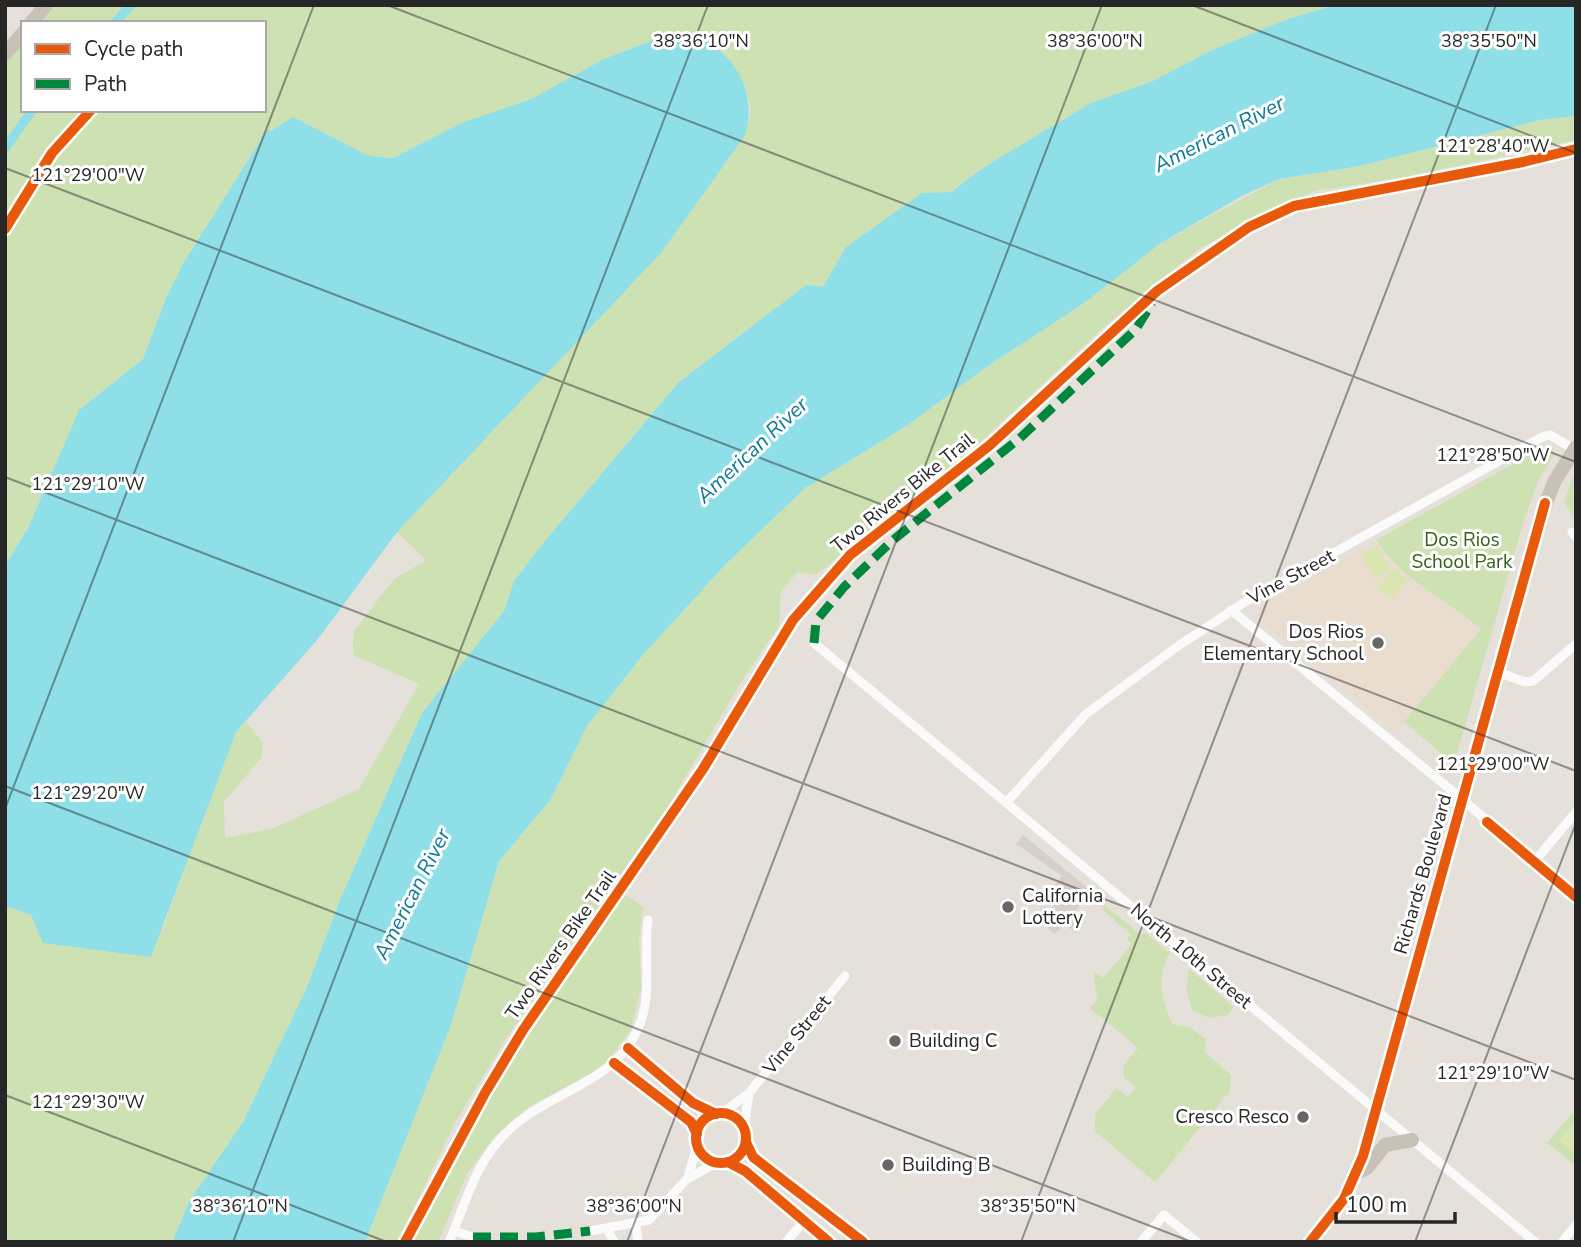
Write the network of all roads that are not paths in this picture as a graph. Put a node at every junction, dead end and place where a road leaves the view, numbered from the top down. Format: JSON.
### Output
{"nodes":[{"id":1,"x":46,"y":5,"type":"edge"},
{"id":2,"x":33,"y":21,"type":"edge"},
{"id":3,"x":21,"y":35,"type":"edge"},
{"id":4,"x":5,"y":54,"type":"edge"},
{"id":5,"x":1575,"y":448,"type":"edge"},
{"id":6,"x":1231,"y":610,"type":"junction"},
{"id":7,"x":814,"y":643,"type":"dead end"},
{"id":8,"x":1576,"y":644,"type":"edge"},
{"id":9,"x":1498,"y":672,"type":"junction"},
{"id":10,"x":1462,"y":799,"type":"junction"},
{"id":11,"x":1006,"y":803,"type":"junction"},
{"id":12,"x":1576,"y":812,"type":"edge"},
{"id":13,"x":1534,"y":862,"type":"junction"},
{"id":14,"x":1576,"y":897,"type":"edge"},
{"id":15,"x":648,"y":920,"type":"dead end"},
{"id":16,"x":845,"y":976,"type":"dead end"},
{"id":17,"x":628,"y":1048,"type":"junction"},
{"id":18,"x":614,"y":1063,"type":"junction"},
{"id":19,"x":749,"y":1093,"type":"junction"},
{"id":20,"x":1376,"y":1110,"type":"junction"},
{"id":21,"x":719,"y":1114,"type":"junction"},
{"id":22,"x":744,"y":1128,"type":"junction"},
{"id":23,"x":697,"y":1134,"type":"junction"},
{"id":24,"x":1412,"y":1140,"type":"junction"},
{"id":25,"x":746,"y":1142,"type":"junction"},
{"id":26,"x":697,"y":1146,"type":"junction"},
{"id":27,"x":728,"y":1162,"type":"junction"},
{"id":28,"x":716,"y":1163,"type":"junction"},
{"id":29,"x":1357,"y":1173,"type":"junction"},
{"id":30,"x":687,"y":1179,"type":"junction"},
{"id":31,"x":804,"y":1221,"type":"junction"},
{"id":32,"x":636,"y":1224,"type":"junction"},
{"id":33,"x":1576,"y":1225,"type":"edge"},
{"id":34,"x":607,"y":1229,"type":"junction"},
{"id":35,"x":454,"y":1231,"type":"junction"},
{"id":36,"x":590,"y":1231,"type":"dead end"},
{"id":37,"x":472,"y":1237,"type":"dead end"},
{"id":38,"x":449,"y":1242,"type":"edge"},
{"id":39,"x":614,"y":1242,"type":"edge"},
{"id":40,"x":638,"y":1242,"type":"edge"},
{"id":41,"x":786,"y":1242,"type":"edge"},
{"id":42,"x":828,"y":1242,"type":"edge"},
{"id":43,"x":863,"y":1242,"type":"edge"},
{"id":44,"x":1141,"y":1242,"type":"edge"},
{"id":45,"x":1198,"y":1242,"type":"edge"},
{"id":46,"x":1310,"y":1242,"type":"edge"},
{"id":47,"x":1535,"y":1242,"type":"edge"},
{"id":48,"x":1562,"y":1242,"type":"edge"}],
"edges":[{"from":1,"to":2,"type":"main road"},
{"from":3,"to":4,"type":"main road"},
{"from":5,"to":6,"type":"street","name":"Vine Street"},
{"from":5,"to":9,"type":"main road","name":"Richards Boulevard"},
{"from":6,"to":10,"type":"street"},
{"from":6,"to":11,"type":"street","name":"Vine Street"},
{"from":7,"to":11,"type":"street","name":"North 10th Street"},
{"from":8,"to":9,"type":"street"},
{"from":9,"to":10,"type":"main road","name":"Richards Boulevard"},
{"from":10,"to":13,"type":"street"},
{"from":10,"to":20,"type":"main road","name":"Richards Boulevard"},
{"from":11,"to":20,"type":"street","name":"North 10th Street"},
{"from":12,"to":13,"type":"street"},
{"from":13,"to":14,"type":"street"},
{"from":15,"to":17,"type":"street"},
{"from":16,"to":19,"type":"street","name":"Vine Street"},
{"from":17,"to":18,"type":"street"},
{"from":17,"to":21,"type":"street"},
{"from":18,"to":23,"type":"street"},
{"from":18,"to":35,"type":"street"},
{"from":19,"to":21,"type":"street","name":"Vine Street"},
{"from":19,"to":22,"type":"street","name":"Vine Street"},
{"from":20,"to":24,"type":"street","name":"North 10th Street"},
{"from":20,"to":29,"type":"main road","name":"Richards Boulevard"},
{"from":21,"to":22,"type":"street"},
{"from":21,"to":23,"type":"street"},
{"from":22,"to":25,"type":"street"},
{"from":23,"to":26,"type":"street"},
{"from":24,"to":29,"type":"main road"},
{"from":24,"to":47,"type":"street","name":"North 10th Street"},
{"from":25,"to":27,"type":"street"},
{"from":25,"to":43,"type":"street"},
{"from":26,"to":28,"type":"street"},
{"from":26,"to":30,"type":"street"},
{"from":27,"to":28,"type":"street"},
{"from":27,"to":31,"type":"street"},
{"from":28,"to":30,"type":"street"},
{"from":29,"to":46,"type":"main road","name":"Richards Boulevard"},
{"from":30,"to":32,"type":"street"},
{"from":31,"to":41,"type":"street"},
{"from":31,"to":42,"type":"street"},
{"from":32,"to":34,"type":"street"},
{"from":32,"to":40,"type":"street"},
{"from":33,"to":48,"type":"street"},
{"from":34,"to":36,"type":"street"},
{"from":34,"to":39,"type":"street"},
{"from":35,"to":37,"type":"street"},
{"from":35,"to":38,"type":"street"},
{"from":44,"to":45,"type":"street"}]}
